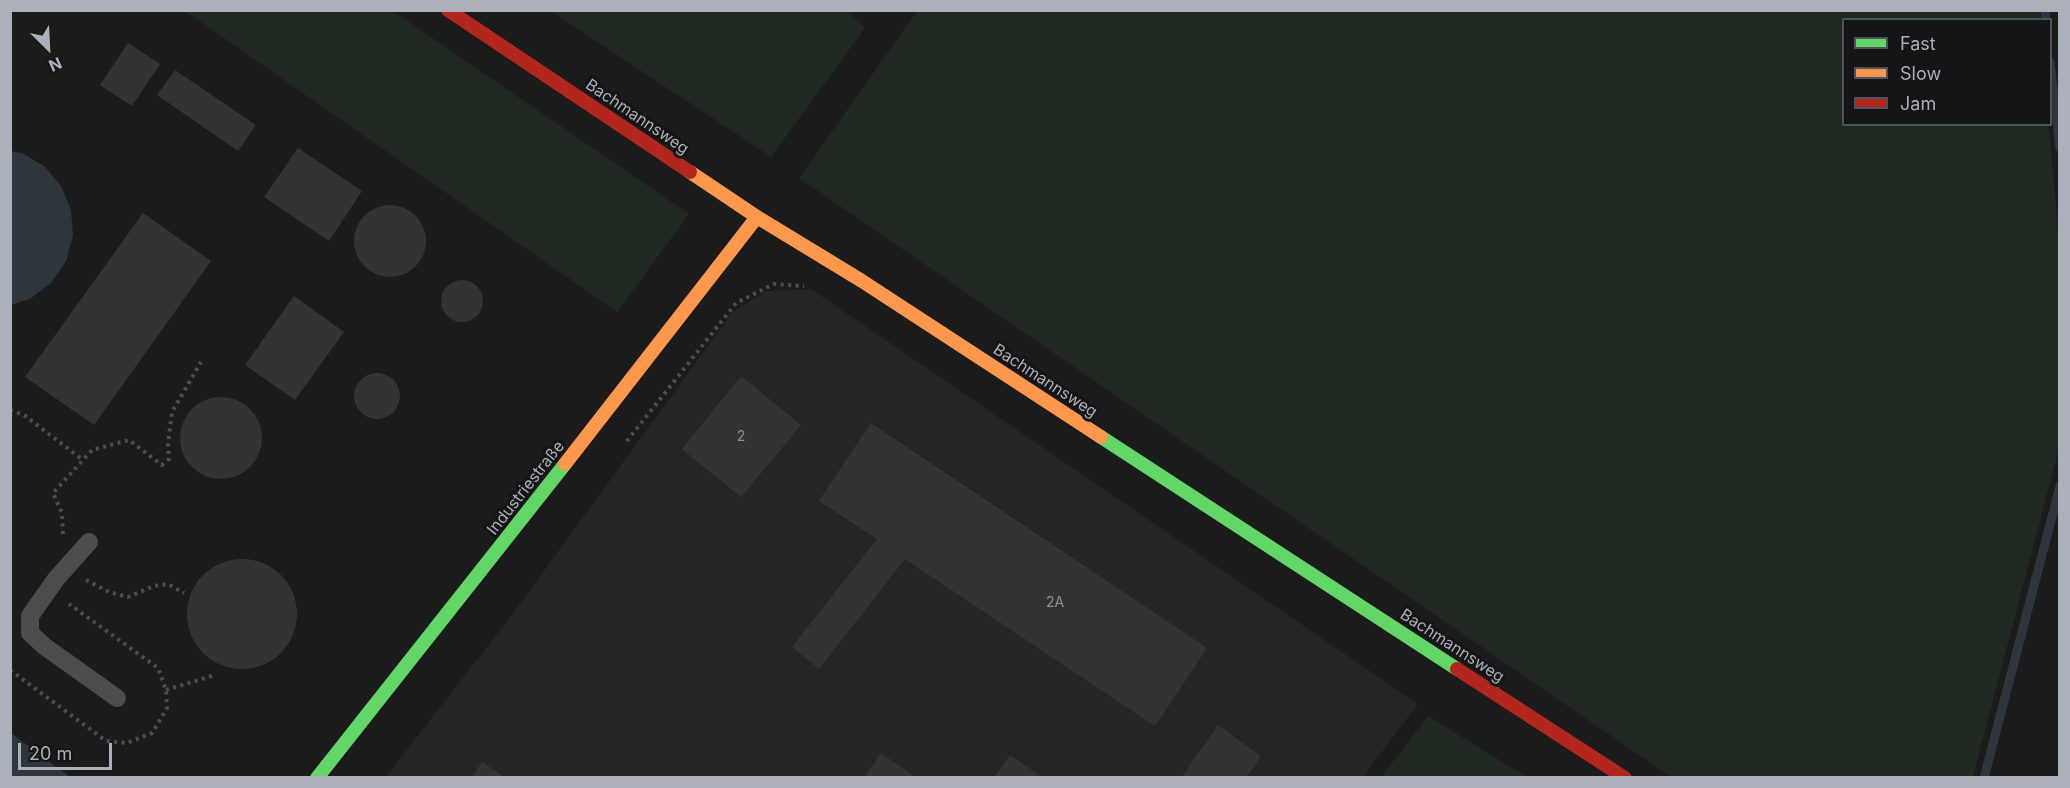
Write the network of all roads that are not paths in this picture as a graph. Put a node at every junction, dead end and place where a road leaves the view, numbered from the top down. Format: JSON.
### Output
{"nodes":[{"id":1,"x":448,"y":10,"type":"edge"},
{"id":2,"x":757,"y":217,"type":"junction"},
{"id":3,"x":89,"y":542,"type":"dead end"},
{"id":4,"x":117,"y":698,"type":"dead end"},
{"id":5,"x":317,"y":777,"type":"edge"},
{"id":6,"x":1625,"y":777,"type":"edge"}],
"edges":[{"from":1,"to":2,"type":"street","name":"Bachmannsweg"},
{"from":2,"to":5,"type":"street","name":"Industriestraße"},
{"from":2,"to":6,"type":"street","name":"Bachmannsweg"},
{"from":3,"to":4,"type":"lane"}]}
